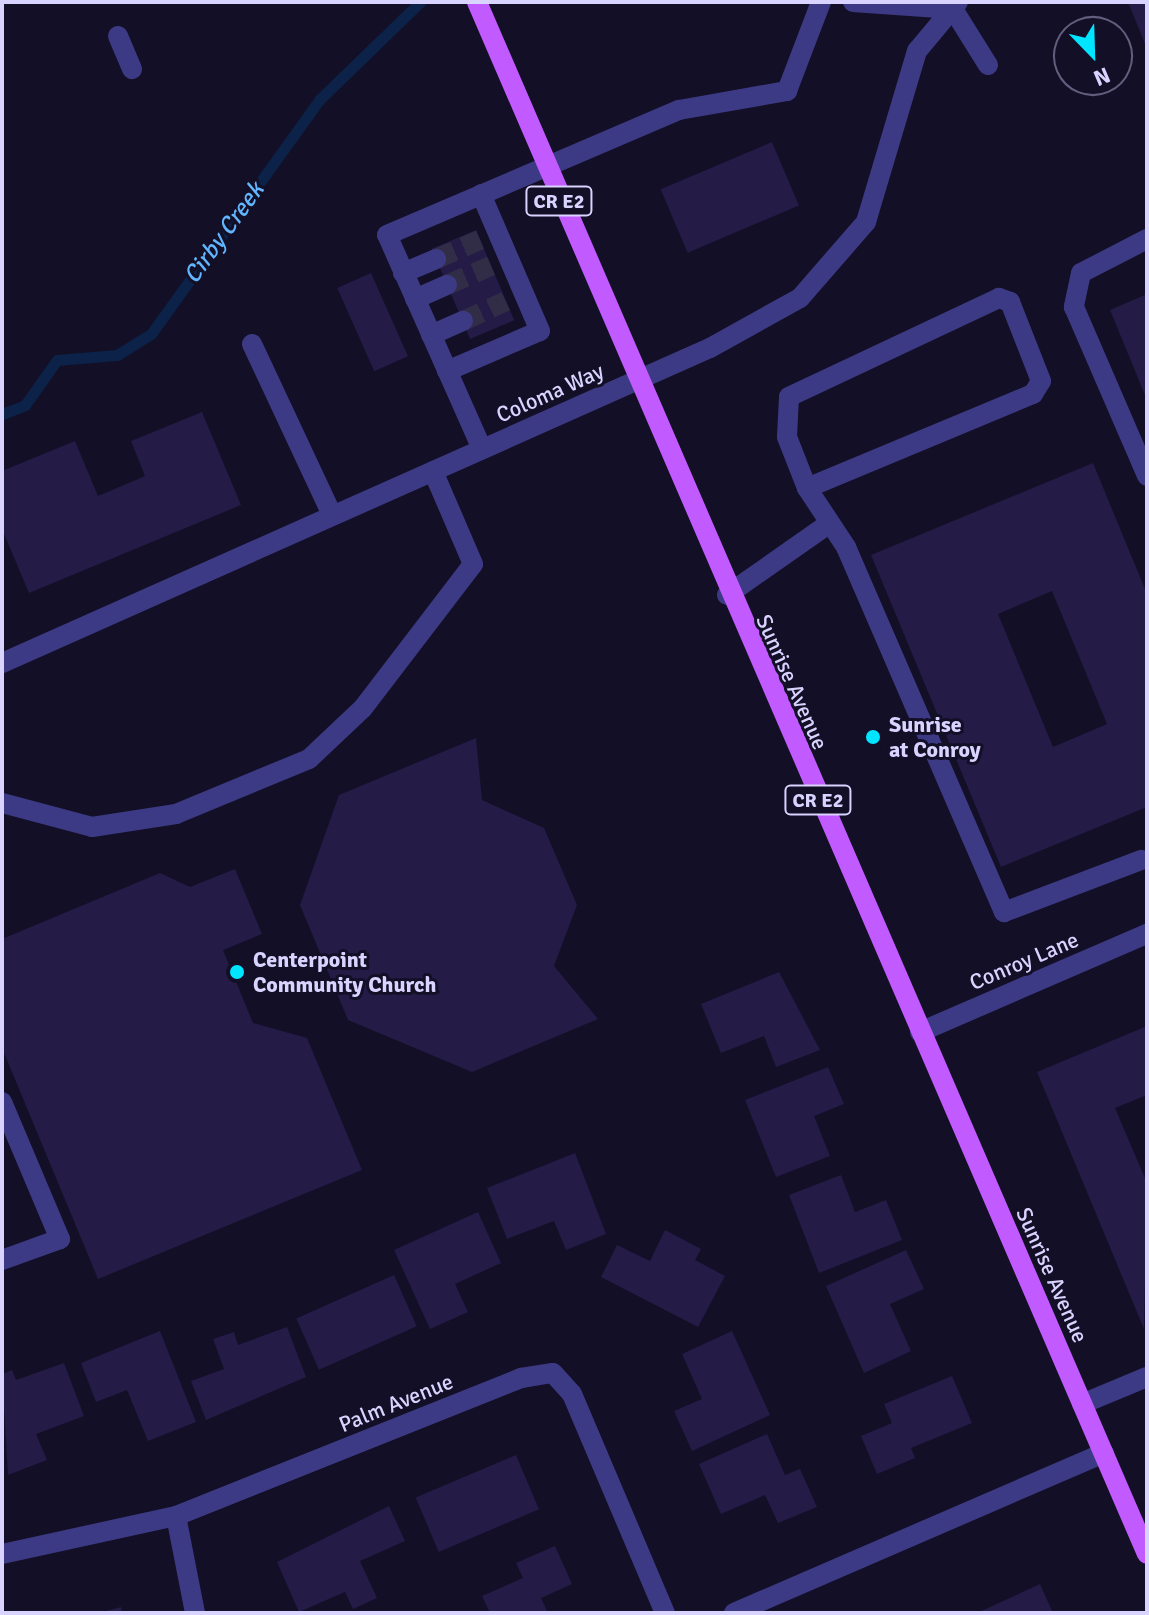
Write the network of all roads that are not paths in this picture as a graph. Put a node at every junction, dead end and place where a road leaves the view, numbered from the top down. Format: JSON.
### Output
{"nodes":[{"id":1,"x":821,"y":2,"type":"edge"},
{"id":2,"x":853,"y":2,"type":"edge"},
{"id":3,"x":956,"y":5,"type":"edge"},
{"id":4,"x":481,"y":11,"type":"edge"},
{"id":5,"x":118,"y":36,"type":"dead end"},
{"id":6,"x":988,"y":65,"type":"dead end"},
{"id":7,"x":132,"y":69,"type":"dead end"},
{"id":8,"x":545,"y":166,"type":"junction"},
{"id":9,"x":481,"y":194,"type":"junction"},
{"id":10,"x":1147,"y":239,"type":"edge"},
{"id":11,"x":436,"y":259,"type":"tunnel mouth"},
{"id":12,"x":403,"y":273,"type":"junction"},
{"id":13,"x":447,"y":285,"type":"tunnel mouth"},
{"id":14,"x":415,"y":299,"type":"junction"},
{"id":15,"x":463,"y":321,"type":"tunnel mouth"},
{"id":16,"x":431,"y":335,"type":"junction"},
{"id":17,"x":252,"y":344,"type":"dead end"},
{"id":18,"x":447,"y":371,"type":"junction"},
{"id":19,"x":635,"y":381,"type":"junction"},
{"id":20,"x":482,"y":449,"type":"junction"},
{"id":21,"x":433,"y":471,"type":"junction"},
{"id":22,"x":1147,"y":476,"type":"edge"},
{"id":23,"x":807,"y":488,"type":"junction"},
{"id":24,"x":332,"y":515,"type":"junction"},
{"id":25,"x":827,"y":525,"type":"junction"},
{"id":26,"x":727,"y":595,"type":"junction"},
{"id":27,"x":2,"y":663,"type":"edge"},
{"id":28,"x":2,"y":803,"type":"edge"},
{"id":29,"x":1145,"y":863,"type":"edge"},
{"id":30,"x":1147,"y":934,"type":"edge"},
{"id":31,"x":920,"y":1032,"type":"junction"},
{"id":32,"x":2,"y":1102,"type":"edge"},
{"id":33,"x":2,"y":1260,"type":"edge"},
{"id":34,"x":1147,"y":1377,"type":"edge"},
{"id":35,"x":1082,"y":1404,"type":"junction"},
{"id":36,"x":1104,"y":1453,"type":"junction"},
{"id":37,"x":176,"y":1516,"type":"junction"},
{"id":38,"x":2,"y":1554,"type":"edge"},
{"id":39,"x":1147,"y":1554,"type":"edge"},
{"id":40,"x":195,"y":1613,"type":"edge"},
{"id":41,"x":665,"y":1613,"type":"edge"},
{"id":42,"x":734,"y":1613,"type":"edge"}],
"edges":[{"from":1,"to":8,"type":"street"},
{"from":2,"to":3,"type":"street"},
{"from":3,"to":6,"type":"street"},
{"from":3,"to":19,"type":"street","name":"Coloma Way"},
{"from":4,"to":8,"type":"main road","name":"Sunrise Avenue","number":"CR E2"},
{"from":5,"to":7,"type":"street"},
{"from":8,"to":9,"type":"street"},
{"from":8,"to":19,"type":"main road","name":"Sunrise Avenue","number":"CR E2"},
{"from":9,"to":12,"type":"street"},
{"from":9,"to":18,"type":"street"},
{"from":10,"to":22,"type":"street"},
{"from":11,"to":12,"type":"street"},
{"from":12,"to":14,"type":"street"},
{"from":13,"to":14,"type":"street"},
{"from":14,"to":16,"type":"street"},
{"from":15,"to":16,"type":"street"},
{"from":16,"to":18,"type":"street"},
{"from":17,"to":24,"type":"street"},
{"from":18,"to":20,"type":"street"},
{"from":19,"to":20,"type":"street","name":"Coloma Way"},
{"from":19,"to":26,"type":"main road","name":"Sunrise Avenue","number":"CR E2"},
{"from":20,"to":21,"type":"street","name":"Coloma Way"},
{"from":21,"to":24,"type":"street","name":"Coloma Way"},
{"from":21,"to":28,"type":"street"},
{"from":23,"to":23,"type":"street"},
{"from":23,"to":25,"type":"street"},
{"from":24,"to":27,"type":"street","name":"Coloma Way"},
{"from":25,"to":26,"type":"street"},
{"from":25,"to":29,"type":"street"},
{"from":26,"to":31,"type":"main road","name":"Sunrise Avenue","number":"CR E2"},
{"from":30,"to":31,"type":"street","name":"Conroy Lane"},
{"from":31,"to":35,"type":"main road","name":"Sunrise Avenue","number":"CR E2"},
{"from":32,"to":33,"type":"street"},
{"from":34,"to":35,"type":"street"},
{"from":35,"to":36,"type":"main road","name":"Sunrise Avenue","number":"CR E2"},
{"from":36,"to":39,"type":"main road","name":"Sunrise Avenue","number":"CR E2"},
{"from":36,"to":42,"type":"street"},
{"from":37,"to":38,"type":"street","name":"Palm Avenue"},
{"from":37,"to":40,"type":"street"},
{"from":37,"to":41,"type":"street","name":"Palm Avenue"}]}
